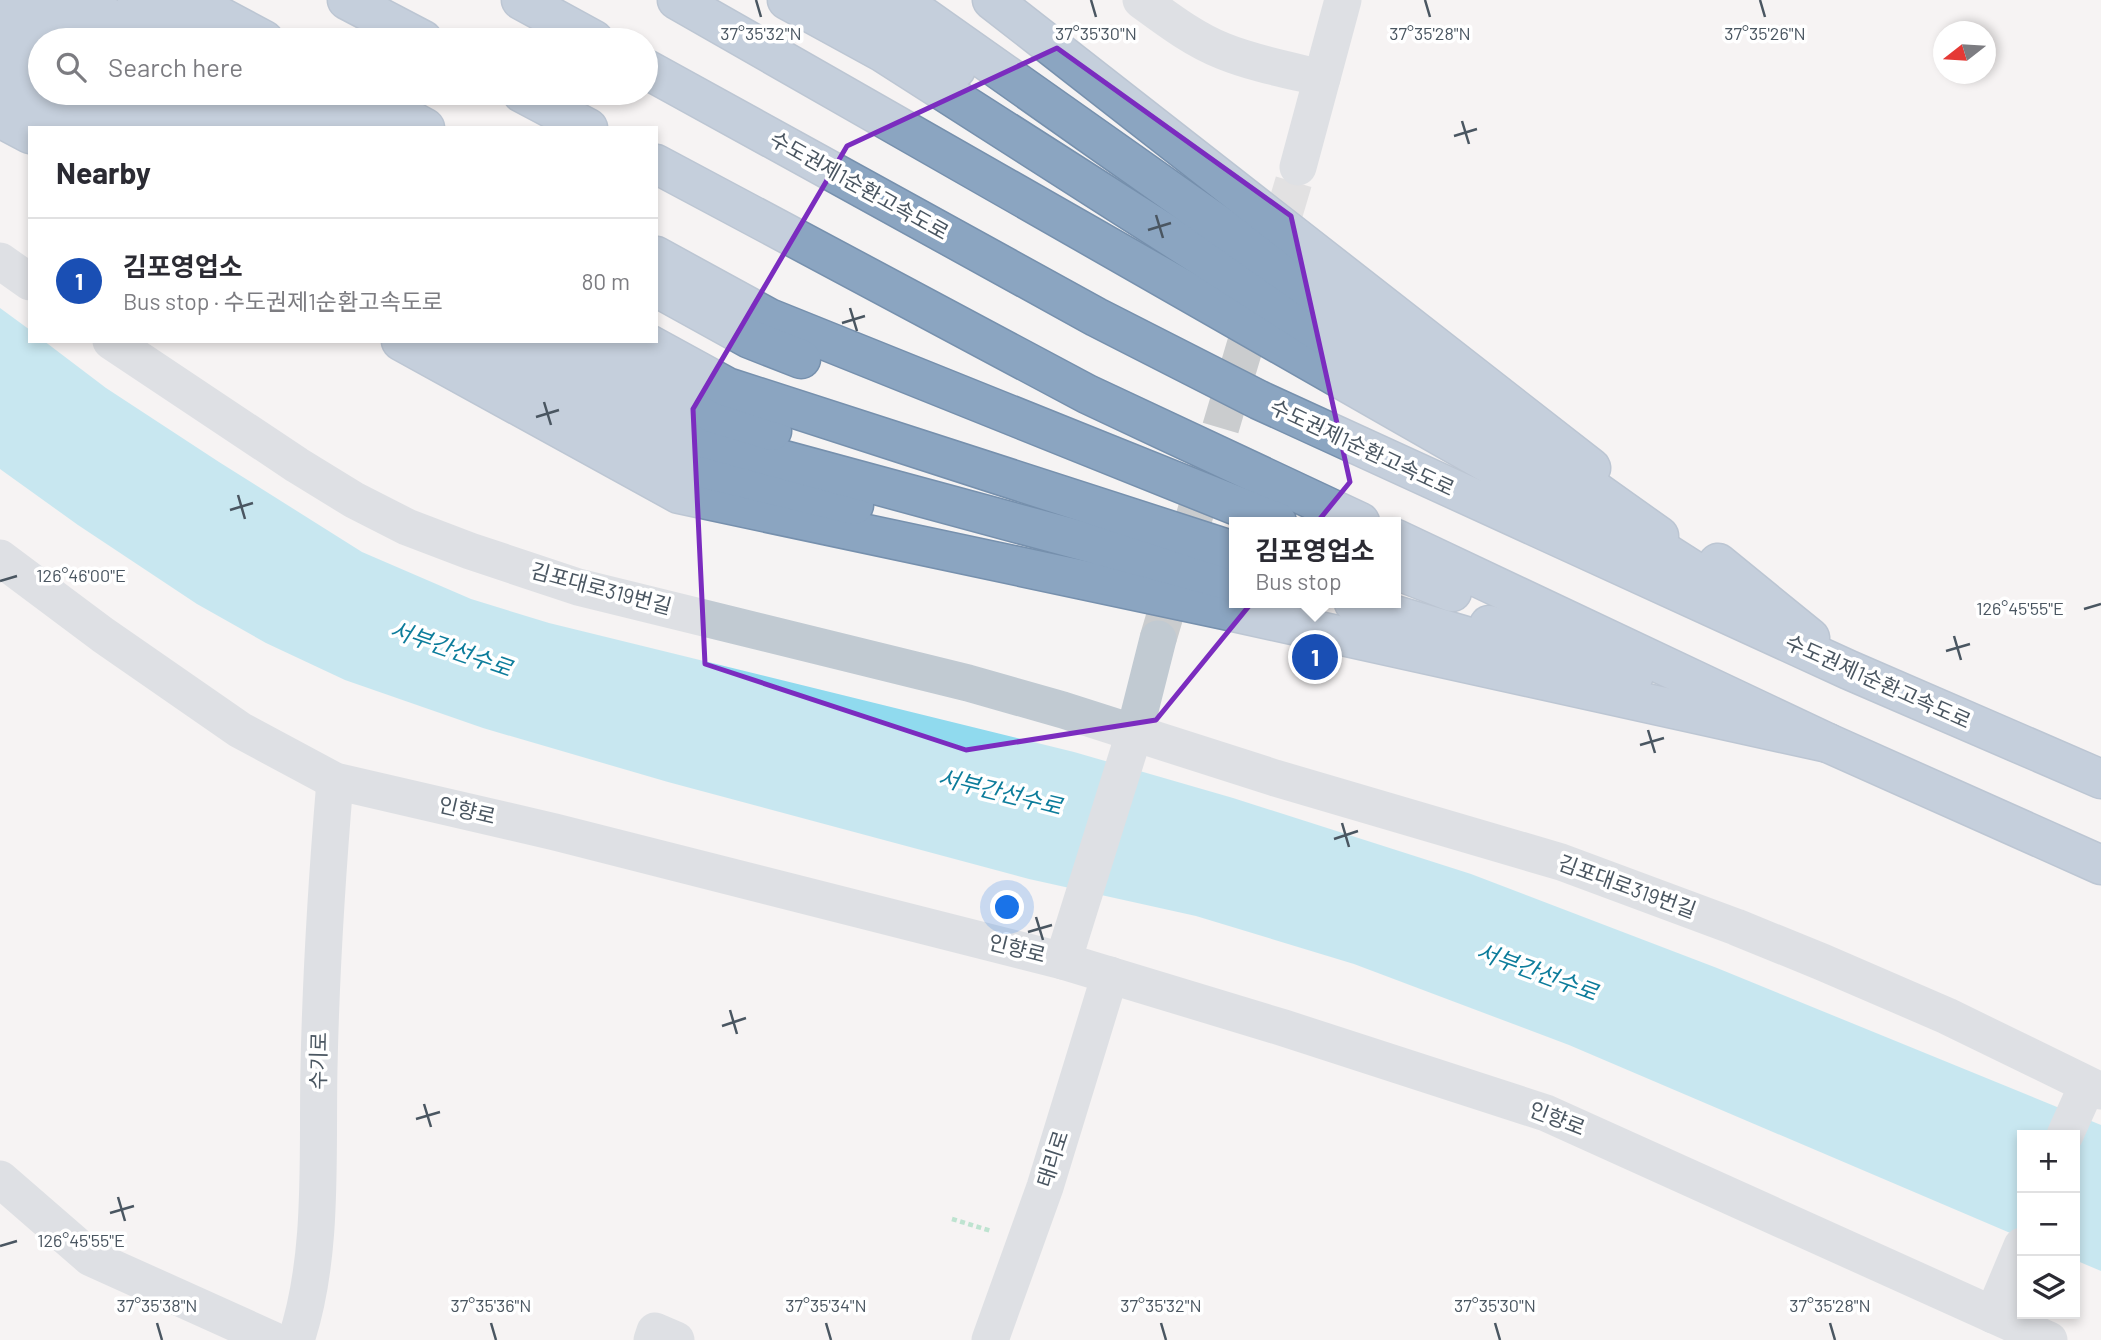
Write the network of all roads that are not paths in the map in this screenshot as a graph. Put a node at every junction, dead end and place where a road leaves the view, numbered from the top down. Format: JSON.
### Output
{"nodes":[{"id":1,"x":17,"y":0,"type":"edge"},
{"id":2,"x":76,"y":0,"type":"edge"},
{"id":3,"x":136,"y":0,"type":"edge"},
{"id":4,"x":189,"y":0,"type":"edge"},
{"id":5,"x":347,"y":0,"type":"edge"},
{"id":6,"x":521,"y":0,"type":"edge"},
{"id":7,"x":677,"y":0,"type":"edge"},
{"id":8,"x":728,"y":0,"type":"edge"},
{"id":9,"x":787,"y":0,"type":"edge"},
{"id":10,"x":844,"y":0,"type":"edge"},
{"id":11,"x":900,"y":0,"type":"edge"},
{"id":12,"x":946,"y":0,"type":"edge"},
{"id":13,"x":992,"y":0,"type":"edge"},
{"id":14,"x":1030,"y":0,"type":"edge"},
{"id":15,"x":1141,"y":0,"type":"edge"},
{"id":16,"x":1343,"y":0,"type":"edge"},
{"id":17,"x":0,"y":22,"type":"edge"},
{"id":18,"x":68,"y":28,"type":"edge"},
{"id":19,"x":128,"y":28,"type":"edge"},
{"id":20,"x":188,"y":28,"type":"edge"},
{"id":21,"x":242,"y":28,"type":"edge"},
{"id":22,"x":401,"y":28,"type":"edge"},
{"id":23,"x":572,"y":28,"type":"edge"},
{"id":24,"x":28,"y":37,"type":"edge"},
{"id":25,"x":0,"y":53,"type":"edge"},
{"id":26,"x":28,"y":68,"type":"edge"},
{"id":27,"x":658,"y":76,"type":"edge"},
{"id":28,"x":1322,"y":78,"type":"junction"},
{"id":29,"x":0,"y":85,"type":"edge"},
{"id":30,"x":28,"y":101,"type":"edge"},
{"id":31,"x":36,"y":105,"type":"edge"},
{"id":32,"x":93,"y":105,"type":"edge"},
{"id":33,"x":150,"y":105,"type":"edge"},
{"id":34,"x":208,"y":105,"type":"edge"},
{"id":35,"x":268,"y":105,"type":"edge"},
{"id":36,"x":331,"y":105,"type":"edge"},
{"id":37,"x":383,"y":105,"type":"edge"},
{"id":38,"x":545,"y":105,"type":"edge"},
{"id":39,"x":0,"y":118,"type":"edge"},
{"id":40,"x":73,"y":126,"type":"edge"},
{"id":41,"x":130,"y":126,"type":"edge"},
{"id":42,"x":187,"y":126,"type":"edge"},
{"id":43,"x":246,"y":126,"type":"edge"},
{"id":44,"x":307,"y":126,"type":"edge"},
{"id":45,"x":370,"y":126,"type":"edge"},
{"id":46,"x":421,"y":126,"type":"edge"},
{"id":47,"x":584,"y":126,"type":"edge"},
{"id":48,"x":28,"y":133,"type":"edge"},
{"id":49,"x":658,"y":165,"type":"edge"},
{"id":50,"x":1298,"y":167,"type":"tunnel mouth"},
{"id":51,"x":658,"y":257,"type":"edge"},
{"id":52,"x":0,"y":261,"type":"edge"},
{"id":53,"x":28,"y":281,"type":"edge"},
{"id":54,"x":658,"y":288,"type":"edge"},
{"id":55,"x":658,"y":318,"type":"edge"},
{"id":56,"x":114,"y":343,"type":"edge"},
{"id":57,"x":405,"y":343,"type":"edge"},
{"id":58,"x":466,"y":343,"type":"edge"},
{"id":59,"x":526,"y":343,"type":"edge"},
{"id":60,"x":586,"y":343,"type":"edge"},
{"id":61,"x":647,"y":343,"type":"edge"},
{"id":62,"x":1266,"y":517,"type":"edge"},
{"id":63,"x":1349,"y":517,"type":"edge"},
{"id":64,"x":1229,"y":519,"type":"edge"},
{"id":65,"x":1229,"y":534,"type":"edge"},
{"id":66,"x":1401,"y":542,"type":"edge"},
{"id":67,"x":1229,"y":549,"type":"edge"},
{"id":68,"x":0,"y":558,"type":"edge"},
{"id":69,"x":1229,"y":566,"type":"edge"},
{"id":70,"x":1401,"y":572,"type":"edge"},
{"id":71,"x":1229,"y":581,"type":"edge"},
{"id":72,"x":1401,"y":583,"type":"edge"},
{"id":73,"x":1401,"y":594,"type":"edge"},
{"id":74,"x":1229,"y":597,"type":"edge"},
{"id":75,"x":1401,"y":605,"type":"edge"},
{"id":76,"x":1274,"y":608,"type":"edge"},
{"id":77,"x":1328,"y":608,"type":"edge"},
{"id":78,"x":1371,"y":608,"type":"edge"},
{"id":79,"x":1158,"y":639,"type":"tunnel mouth"},
{"id":80,"x":1849,"y":670,"type":"junction"},
{"id":81,"x":1134,"y":734,"type":"junction"},
{"id":82,"x":1828,"y":743,"type":"junction"},
{"id":83,"x":2101,"y":779,"type":"edge"},
{"id":84,"x":335,"y":781,"type":"junction"},
{"id":85,"x":2101,"y":865,"type":"edge"},
{"id":86,"x":1063,"y":961,"type":"junction"},
{"id":87,"x":1110,"y":975,"type":"junction"},
{"id":88,"x":2082,"y":1106,"type":"edge"},
{"id":89,"x":0,"y":1179,"type":"edge"},
{"id":90,"x":2018,"y":1256,"type":"edge"},
{"id":91,"x":1993,"y":1315,"type":"junction"},
{"id":92,"x":273,"y":1340,"type":"edge"},
{"id":93,"x":296,"y":1340,"type":"edge"},
{"id":94,"x":652,"y":1340,"type":"edge"},
{"id":95,"x":676,"y":1340,"type":"edge"},
{"id":96,"x":990,"y":1340,"type":"edge"},
{"id":97,"x":2049,"y":1340,"type":"edge"}],
"edges":[{"from":1,"to":18,"type":"highway"},
{"from":2,"to":19,"type":"highway"},
{"from":3,"to":20,"type":"highway"},
{"from":4,"to":21,"type":"highway"},
{"from":5,"to":22,"type":"highway"},
{"from":6,"to":23,"type":"highway"},
{"from":7,"to":80,"type":"highway"},
{"from":8,"to":80,"type":"highway"},
{"from":9,"to":80,"type":"highway"},
{"from":10,"to":80,"type":"highway"},
{"from":11,"to":80,"type":"highway"},
{"from":12,"to":80,"type":"highway"},
{"from":13,"to":80,"type":"highway"},
{"from":14,"to":80,"type":"highway"},
{"from":15,"to":28,"type":"street"},
{"from":16,"to":28,"type":"street"},
{"from":17,"to":24,"type":"highway"},
{"from":25,"to":26,"type":"highway"},
{"from":27,"to":80,"type":"highway","name":"수도권제1순환고속도로"},
{"from":28,"to":50,"type":"street"},
{"from":29,"to":30,"type":"highway"},
{"from":31,"to":40,"type":"highway"},
{"from":32,"to":41,"type":"highway"},
{"from":33,"to":42,"type":"highway"},
{"from":34,"to":43,"type":"highway"},
{"from":35,"to":44,"type":"highway"},
{"from":36,"to":45,"type":"highway"},
{"from":37,"to":46,"type":"highway"},
{"from":38,"to":47,"type":"highway"},
{"from":39,"to":48,"type":"highway"},
{"from":49,"to":63,"type":"highway"},
{"from":51,"to":62,"type":"highway"},
{"from":52,"to":53,"type":"street"},
{"from":54,"to":64,"type":"highway"},
{"from":55,"to":65,"type":"highway"},
{"from":56,"to":81,"type":"street","name":"김포대로319번길"},
{"from":57,"to":82,"type":"highway"},
{"from":58,"to":74,"type":"highway"},
{"from":59,"to":71,"type":"highway"},
{"from":60,"to":69,"type":"highway"},
{"from":61,"to":67,"type":"highway"},
{"from":66,"to":82,"type":"highway"},
{"from":68,"to":84,"type":"street","name":"인향로"},
{"from":70,"to":82,"type":"highway"},
{"from":72,"to":82,"type":"highway"},
{"from":73,"to":82,"type":"highway"},
{"from":75,"to":82,"type":"highway"},
{"from":76,"to":82,"type":"highway"},
{"from":77,"to":82,"type":"highway"},
{"from":78,"to":82,"type":"highway"},
{"from":79,"to":81,"type":"street"},
{"from":80,"to":83,"type":"highway","name":"수도권제1순환고속도로"},
{"from":81,"to":86,"type":"street"},
{"from":81,"to":88,"type":"street","name":"김포대로319번길"},
{"from":82,"to":85,"type":"highway"},
{"from":84,"to":86,"type":"street","name":"인향로"},
{"from":84,"to":93,"type":"street","name":"수기로"},
{"from":86,"to":87,"type":"street","name":"인향로"},
{"from":87,"to":91,"type":"street","name":"인향로"},
{"from":87,"to":96,"type":"street","name":"태리로"},
{"from":89,"to":92,"type":"street"},
{"from":90,"to":91,"type":"street"},
{"from":91,"to":97,"type":"street","name":"인향로"},
{"from":94,"to":95,"type":"street"}]}
